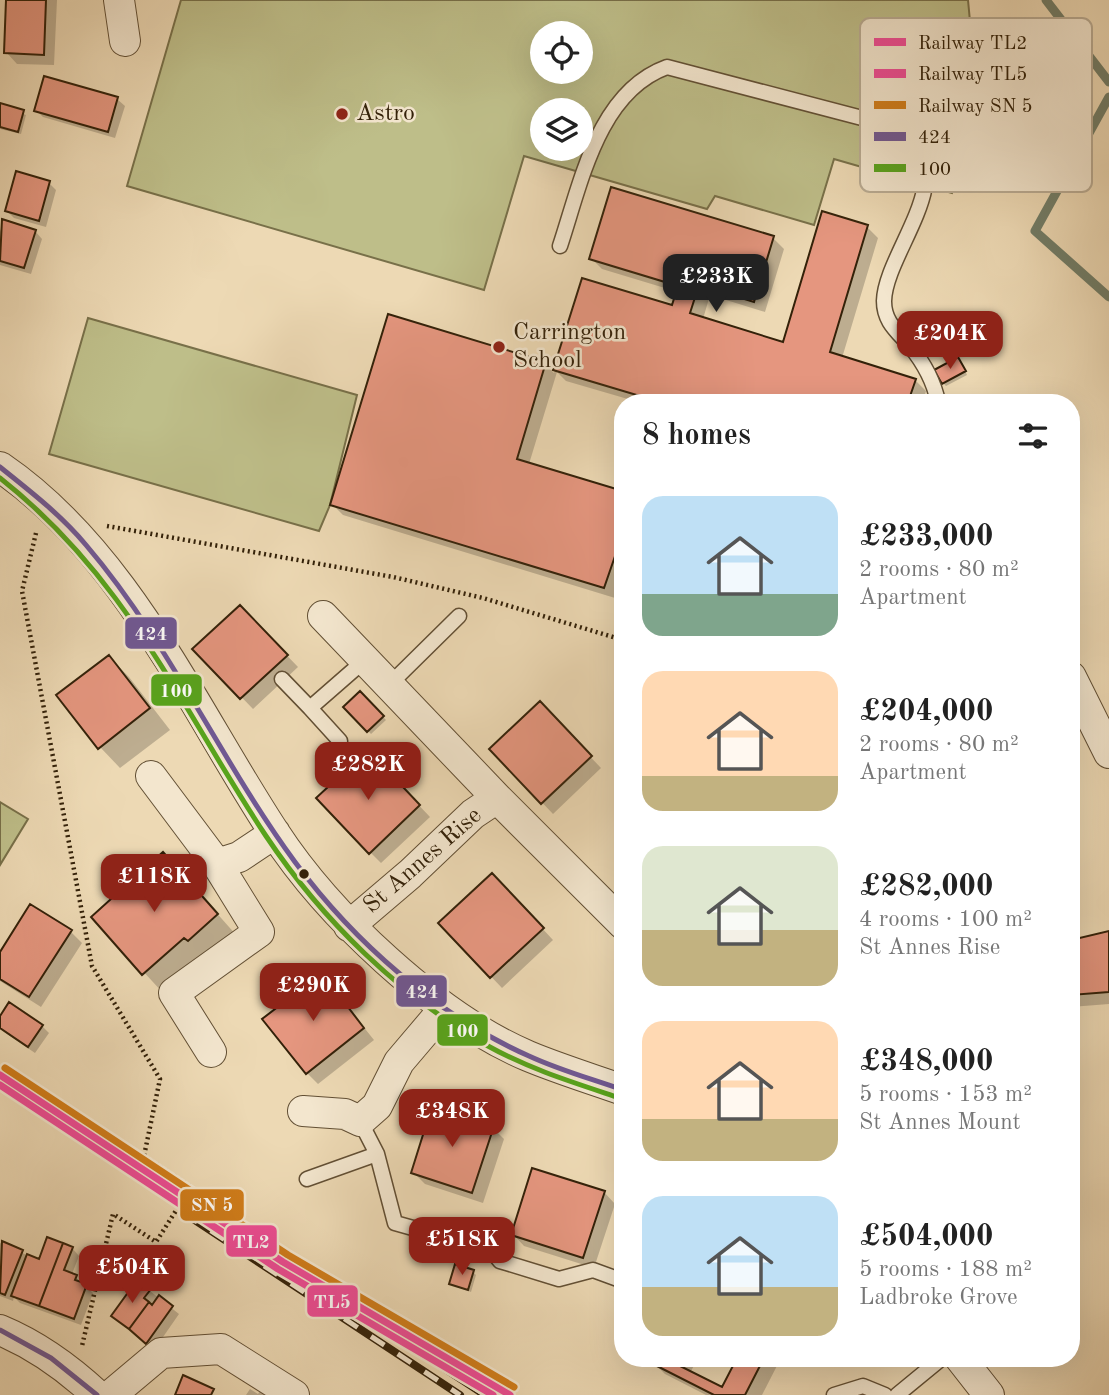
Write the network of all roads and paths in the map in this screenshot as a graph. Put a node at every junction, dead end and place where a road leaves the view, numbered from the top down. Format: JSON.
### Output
{"nodes":[{"id":1,"x":119,"y":0,"type":"edge"},
{"id":2,"x":125,"y":41,"type":"dead end"},
{"id":3,"x":860,"y":117,"type":"edge"},
{"id":4,"x":925,"y":192,"type":"edge"},
{"id":5,"x":560,"y":246,"type":"dead end"},
{"id":6,"x":936,"y":394,"type":"edge"},
{"id":7,"x":0,"y":467,"type":"edge"},
{"id":8,"x":44,"y":498,"type":"junction"},
{"id":9,"x":102,"y":525,"type":"dead end"},
{"id":10,"x":323,"y":616,"type":"dead end"},
{"id":11,"x":459,"y":616,"type":"dead end"},
{"id":12,"x":614,"y":636,"type":"edge"},
{"id":13,"x":365,"y":660,"type":"junction"},
{"id":14,"x":282,"y":679,"type":"dead end"},
{"id":15,"x":389,"y":685,"type":"junction"},
{"id":16,"x":1080,"y":695,"type":"edge"},
{"id":17,"x":310,"y":708,"type":"junction"},
{"id":18,"x":340,"y":741,"type":"dead end"},
{"id":19,"x":1109,"y":753,"type":"edge"},
{"id":20,"x":151,"y":776,"type":"dead end"},
{"id":21,"x":497,"y":799,"type":"junction"},
{"id":22,"x":275,"y":833,"type":"junction"},
{"id":23,"x":218,"y":864,"type":"junction"},
{"id":24,"x":614,"y":915,"type":"edge"},
{"id":25,"x":349,"y":926,"type":"junction"},
{"id":26,"x":443,"y":1009,"type":"junction"},
{"id":27,"x":211,"y":1052,"type":"dead end"},
{"id":28,"x":614,"y":1087,"type":"edge"},
{"id":29,"x":303,"y":1111,"type":"dead end"},
{"id":30,"x":360,"y":1121,"type":"junction"},
{"id":31,"x":377,"y":1154,"type":"junction"},
{"id":32,"x":307,"y":1179,"type":"dead end"},
{"id":33,"x":614,"y":1278,"type":"edge"},
{"id":34,"x":0,"y":1330,"type":"edge"},
{"id":35,"x":931,"y":1367,"type":"edge"},
{"id":36,"x":967,"y":1367,"type":"edge"},
{"id":37,"x":86,"y":1385,"type":"edge"},
{"id":38,"x":111,"y":1395,"type":"edge"},
{"id":39,"x":294,"y":1395,"type":"edge"},
{"id":40,"x":834,"y":1395,"type":"edge"},
{"id":41,"x":885,"y":1395,"type":"edge"},
{"id":42,"x":897,"y":1395,"type":"edge"},
{"id":43,"x":989,"y":1395,"type":"edge"}],
"edges":[{"from":1,"to":2,"type":"street"},
{"from":3,"to":5,"type":"lane"},
{"from":4,"to":6,"type":"lane"},
{"from":7,"to":8,"type":"street"},
{"from":8,"to":22,"type":"street"},
{"from":8,"to":37,"type":"path"},
{"from":9,"to":12,"type":"path"},
{"from":10,"to":13,"type":"street","name":"St Annes Rise"},
{"from":11,"to":15,"type":"lane"},
{"from":13,"to":15,"type":"street","name":"St Annes Rise"},
{"from":13,"to":17,"type":"lane"},
{"from":14,"to":17,"type":"lane"},
{"from":15,"to":21,"type":"street","name":"St Annes Rise"},
{"from":16,"to":19,"type":"street"},
{"from":17,"to":18,"type":"lane"},
{"from":20,"to":23,"type":"street"},
{"from":21,"to":24,"type":"street","name":"St Annes Rise"},
{"from":21,"to":25,"type":"street","name":"St Annes Rise"},
{"from":22,"to":23,"type":"street"},
{"from":22,"to":25,"type":"street"},
{"from":23,"to":27,"type":"street"},
{"from":25,"to":26,"type":"street"},
{"from":26,"to":28,"type":"street"},
{"from":26,"to":30,"type":"street"},
{"from":29,"to":30,"type":"street"},
{"from":30,"to":31,"type":"lane"},
{"from":31,"to":32,"type":"lane"},
{"from":31,"to":33,"type":"lane"},
{"from":34,"to":37,"type":"street"},
{"from":35,"to":42,"type":"lane"},
{"from":36,"to":43,"type":"street"},
{"from":38,"to":39,"type":"street"},
{"from":40,"to":41,"type":"lane"}]}
